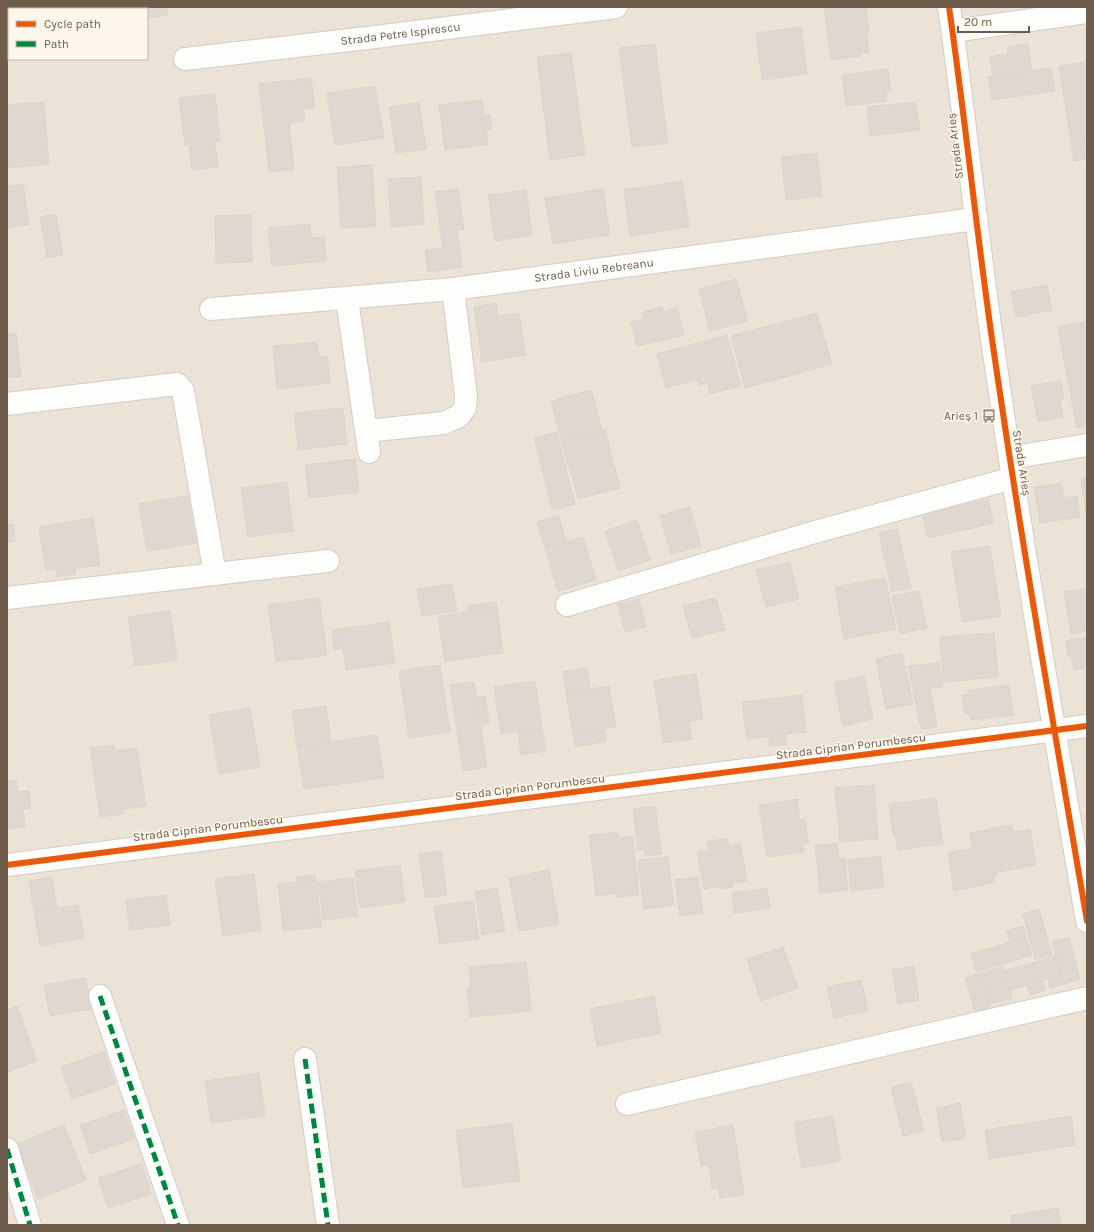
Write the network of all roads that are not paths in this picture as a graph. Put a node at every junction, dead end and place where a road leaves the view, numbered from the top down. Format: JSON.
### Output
{"nodes":[{"id":1,"x":616,"y":7,"type":"edge"},
{"id":2,"x":949,"y":7,"type":"edge"},
{"id":3,"x":1087,"y":12,"type":"edge"},
{"id":4,"x":952,"y":31,"type":"junction"},
{"id":5,"x":185,"y":59,"type":"dead end"},
{"id":6,"x":975,"y":219,"type":"junction"},
{"id":7,"x":454,"y":289,"type":"junction"},
{"id":8,"x":347,"y":299,"type":"junction"},
{"id":9,"x":211,"y":309,"type":"dead end"},
{"id":10,"x":7,"y":404,"type":"edge"},
{"id":11,"x":1087,"y":445,"type":"edge"},
{"id":12,"x":1012,"y":468,"type":"junction"},
{"id":13,"x":328,"y":561,"type":"dead end"},
{"id":14,"x":215,"y":574,"type":"junction"},
{"id":15,"x":7,"y":598,"type":"edge"},
{"id":16,"x":567,"y":605,"type":"dead end"},
{"id":17,"x":1087,"y":726,"type":"edge"},
{"id":18,"x":1055,"y":731,"type":"junction"},
{"id":19,"x":7,"y":865,"type":"edge"},
{"id":20,"x":1087,"y":921,"type":"edge"},
{"id":21,"x":100,"y":996,"type":"dead end"},
{"id":22,"x":1087,"y":998,"type":"edge"},
{"id":23,"x":305,"y":1059,"type":"dead end"},
{"id":24,"x":626,"y":1104,"type":"dead end"},
{"id":25,"x":7,"y":1149,"type":"edge"},
{"id":26,"x":30,"y":1225,"type":"edge"},
{"id":27,"x":178,"y":1225,"type":"edge"},
{"id":28,"x":328,"y":1225,"type":"edge"}],
"edges":[{"from":1,"to":5,"type":"street","name":"Strada Petre Ispirescu"},
{"from":2,"to":4,"type":"street","name":"Strada Arieș"},
{"from":3,"to":4,"type":"street"},
{"from":4,"to":6,"type":"street","name":"Strada Arieș"},
{"from":6,"to":7,"type":"street","name":"Strada Liviu Rebreanu"},
{"from":6,"to":12,"type":"street","name":"Strada Arieș"},
{"from":7,"to":8,"type":"street","name":"Strada Liviu Rebreanu"},
{"from":7,"to":8,"type":"street"},
{"from":8,"to":9,"type":"street","name":"Strada Liviu Rebreanu"},
{"from":10,"to":14,"type":"street"},
{"from":11,"to":12,"type":"street"},
{"from":12,"to":16,"type":"street"},
{"from":12,"to":18,"type":"street","name":"Strada Arieș"},
{"from":13,"to":14,"type":"street"},
{"from":14,"to":15,"type":"street"},
{"from":17,"to":18,"type":"street","name":"Strada Ciprian Porumbescu"},
{"from":18,"to":19,"type":"street","name":"Strada Ciprian Porumbescu"},
{"from":18,"to":20,"type":"street","name":"Strada Arieș"},
{"from":21,"to":27,"type":"street"},
{"from":22,"to":24,"type":"street"},
{"from":23,"to":28,"type":"street"},
{"from":25,"to":26,"type":"street"}]}
